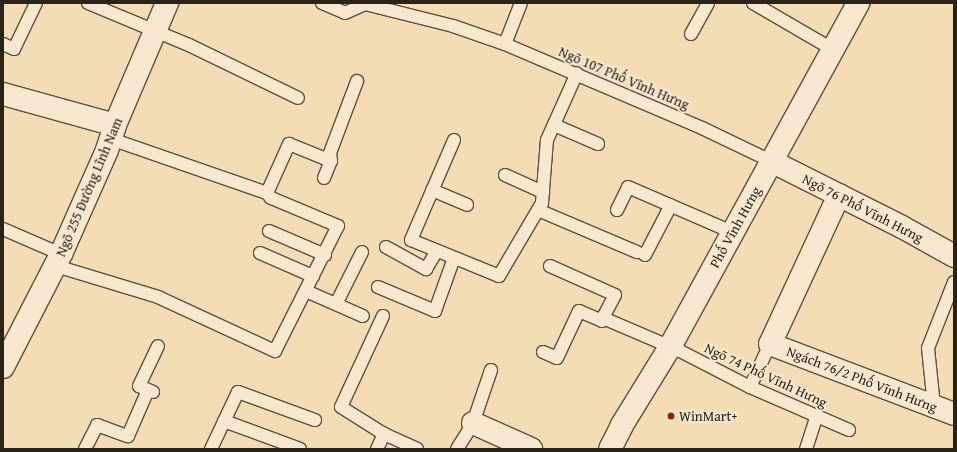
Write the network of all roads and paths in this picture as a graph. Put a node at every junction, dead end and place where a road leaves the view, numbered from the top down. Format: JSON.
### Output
{"nodes":[{"id":1,"x":36,"y":3,"type":"edge"},
{"id":2,"x":88,"y":3,"type":"edge"},
{"id":3,"x":167,"y":3,"type":"edge"},
{"id":4,"x":322,"y":3,"type":"edge"},
{"id":5,"x":521,"y":3,"type":"edge"},
{"id":6,"x":708,"y":3,"type":"edge"},
{"id":7,"x":753,"y":3,"type":"edge"},
{"id":8,"x":858,"y":3,"type":"edge"},
{"id":9,"x":154,"y":29,"type":"junction"},
{"id":10,"x":691,"y":34,"type":"dead end"},
{"id":11,"x":3,"y":44,"type":"edge"},
{"id":12,"x":504,"y":44,"type":"junction"},
{"id":13,"x":832,"y":49,"type":"junction"},
{"id":14,"x":577,"y":73,"type":"junction"},
{"id":15,"x":357,"y":81,"type":"dead end"},
{"id":16,"x":3,"y":94,"type":"edge"},
{"id":17,"x":298,"y":98,"type":"dead end"},
{"id":18,"x":554,"y":125,"type":"junction"},
{"id":19,"x":113,"y":132,"type":"junction"},
{"id":20,"x":454,"y":140,"type":"dead end"},
{"id":21,"x":598,"y":144,"type":"dead end"},
{"id":22,"x":331,"y":161,"type":"junction"},
{"id":23,"x":771,"y":161,"type":"junction"},
{"id":24,"x":504,"y":175,"type":"dead end"},
{"id":25,"x":324,"y":178,"type":"dead end"},
{"id":26,"x":432,"y":190,"type":"junction"},
{"id":27,"x":543,"y":192,"type":"junction"},
{"id":28,"x":267,"y":193,"type":"junction"},
{"id":29,"x":838,"y":195,"type":"junction"},
{"id":30,"x":467,"y":205,"type":"dead end"},
{"id":31,"x":671,"y":205,"type":"junction"},
{"id":32,"x":538,"y":210,"type":"junction"},
{"id":33,"x":617,"y":210,"type":"dead end"},
{"id":34,"x":3,"y":229,"type":"edge"},
{"id":35,"x":269,"y":230,"type":"dead end"},
{"id":36,"x":732,"y":232,"type":"junction"},
{"id":37,"x":411,"y":240,"type":"junction"},
{"id":38,"x":386,"y":247,"type":"dead end"},
{"id":39,"x":437,"y":251,"type":"junction"},
{"id":40,"x":362,"y":252,"type":"dead end"},
{"id":41,"x":260,"y":253,"type":"dead end"},
{"id":42,"x":325,"y":255,"type":"junction"},
{"id":43,"x":401,"y":256,"type":"junction"},
{"id":44,"x":954,"y":256,"type":"edge"},
{"id":45,"x":454,"y":258,"type":"junction"},
{"id":46,"x":58,"y":260,"type":"junction"},
{"id":47,"x":550,"y":266,"type":"dead end"},
{"id":48,"x":313,"y":276,"type":"junction"},
{"id":49,"x":954,"y":282,"type":"edge"},
{"id":50,"x":378,"y":287,"type":"dead end"},
{"id":51,"x":306,"y":291,"type":"junction"},
{"id":52,"x":336,"y":304,"type":"junction"},
{"id":53,"x":364,"y":316,"type":"dead end"},
{"id":54,"x":383,"y":316,"type":"dead end"},
{"id":55,"x":603,"y":318,"type":"junction"},
{"id":56,"x":8,"y":344,"type":"edge"},
{"id":57,"x":770,"y":344,"type":"junction"},
{"id":58,"x":158,"y":346,"type":"dead end"},
{"id":59,"x":670,"y":347,"type":"junction"},
{"id":60,"x":543,"y":352,"type":"dead end"},
{"id":61,"x":3,"y":367,"type":"edge"},
{"id":62,"x":492,"y":370,"type":"dead end"},
{"id":63,"x":750,"y":386,"type":"junction"},
{"id":64,"x":934,"y":406,"type":"junction"},
{"id":65,"x":954,"y":414,"type":"edge"},
{"id":66,"x":818,"y":416,"type":"junction"},
{"id":67,"x":315,"y":420,"type":"dead end"},
{"id":68,"x":224,"y":421,"type":"junction"},
{"id":69,"x":473,"y":423,"type":"junction"},
{"id":70,"x":849,"y":430,"type":"dead end"},
{"id":71,"x":384,"y":434,"type":"junction"},
{"id":72,"x":85,"y":449,"type":"edge"},
{"id":73,"x":210,"y":449,"type":"edge"},
{"id":74,"x":300,"y":449,"type":"edge"},
{"id":75,"x":377,"y":449,"type":"edge"},
{"id":76,"x":417,"y":449,"type":"edge"},
{"id":77,"x":457,"y":449,"type":"edge"},
{"id":78,"x":531,"y":449,"type":"edge"},
{"id":79,"x":610,"y":449,"type":"edge"},
{"id":80,"x":806,"y":449,"type":"edge"}],
"edges":[{"from":1,"to":11,"type":"lane"},
{"from":2,"to":9,"type":"lane"},
{"from":3,"to":9,"type":"street","name":"Ngõ 255 Đường Lĩnh Nam"},
{"from":4,"to":12,"type":"lane","name":"Ngõ 107 Phố Vĩnh Hưng"},
{"from":5,"to":12,"type":"lane"},
{"from":6,"to":10,"type":"lane"},
{"from":7,"to":13,"type":"lane"},
{"from":8,"to":13,"type":"street","name":"Phố Vĩnh Hưng"},
{"from":9,"to":17,"type":"lane"},
{"from":9,"to":19,"type":"street","name":"Ngõ 255 Đường Lĩnh Nam"},
{"from":12,"to":14,"type":"lane","name":"Ngõ 107 Phố Vĩnh Hưng"},
{"from":13,"to":23,"type":"street","name":"Phố Vĩnh Hưng"},
{"from":14,"to":18,"type":"lane"},
{"from":14,"to":23,"type":"lane","name":"Ngõ 107 Phố Vĩnh Hưng"},
{"from":15,"to":22,"type":"lane"},
{"from":16,"to":19,"type":"street"},
{"from":18,"to":21,"type":"lane"},
{"from":18,"to":27,"type":"lane"},
{"from":19,"to":28,"type":"lane"},
{"from":19,"to":46,"type":"street","name":"Ngõ 255 Đường Lĩnh Nam"},
{"from":20,"to":26,"type":"lane"},
{"from":22,"to":25,"type":"lane"},
{"from":22,"to":28,"type":"lane"},
{"from":23,"to":29,"type":"street","name":"Ngõ 76 Phố Vĩnh Hưng"},
{"from":23,"to":36,"type":"street","name":"Phố Vĩnh Hưng"},
{"from":24,"to":27,"type":"lane"},
{"from":26,"to":30,"type":"lane"},
{"from":26,"to":37,"type":"lane"},
{"from":27,"to":32,"type":"lane"},
{"from":28,"to":42,"type":"lane"},
{"from":29,"to":44,"type":"street","name":"Ngõ 76 Phố Vĩnh Hưng"},
{"from":29,"to":57,"type":"street","name":"Ngách 76/2 Phố Vĩnh Hưng"},
{"from":31,"to":32,"type":"lane"},
{"from":31,"to":33,"type":"lane"},
{"from":31,"to":36,"type":"lane"},
{"from":32,"to":45,"type":"lane"},
{"from":34,"to":46,"type":"lane"},
{"from":35,"to":42,"type":"lane"},
{"from":36,"to":59,"type":"street","name":"Phố Vĩnh Hưng"},
{"from":37,"to":39,"type":"lane"},
{"from":37,"to":43,"type":"lane"},
{"from":38,"to":43,"type":"lane"},
{"from":39,"to":43,"type":"lane"},
{"from":39,"to":45,"type":"lane"},
{"from":40,"to":52,"type":"lane"},
{"from":41,"to":48,"type":"lane"},
{"from":42,"to":48,"type":"lane"},
{"from":45,"to":50,"type":"lane"},
{"from":46,"to":51,"type":"lane"},
{"from":46,"to":56,"type":"street","name":"Ngõ 255 Đường Lĩnh Nam"},
{"from":47,"to":55,"type":"lane"},
{"from":48,"to":51,"type":"lane"},
{"from":49,"to":64,"type":"lane"},
{"from":51,"to":52,"type":"lane"},
{"from":52,"to":53,"type":"lane"},
{"from":54,"to":71,"type":"lane"},
{"from":55,"to":59,"type":"lane","name":"Ngõ 74 Phố Vĩnh Hưng"},
{"from":55,"to":60,"type":"lane","name":"Ngõ 74 Phố Vĩnh Hưng"},
{"from":56,"to":61,"type":"street","name":"Ngõ 255 Đường Lĩnh Nam"},
{"from":57,"to":63,"type":"lane","name":"Ngách 76/2 Phố Vĩnh Hưng"},
{"from":57,"to":64,"type":"street","name":"Ngách 76/2 Phố Vĩnh Hưng"},
{"from":58,"to":72,"type":"lane"},
{"from":59,"to":63,"type":"lane","name":"Ngõ 74 Phố Vĩnh Hưng"},
{"from":59,"to":79,"type":"street","name":"Phố Vĩnh Hưng"},
{"from":62,"to":69,"type":"lane"},
{"from":63,"to":66,"type":"lane","name":"Ngõ 74 Phố Vĩnh Hưng"},
{"from":64,"to":65,"type":"street","name":"Ngách 76/2 Phố Vĩnh Hưng"},
{"from":66,"to":70,"type":"lane","name":"Ngõ 74 Phố Vĩnh Hưng"},
{"from":66,"to":80,"type":"lane"},
{"from":67,"to":68,"type":"lane"},
{"from":68,"to":73,"type":"lane"},
{"from":68,"to":74,"type":"lane"},
{"from":69,"to":77,"type":"lane"},
{"from":69,"to":78,"type":"street"},
{"from":71,"to":75,"type":"lane"},
{"from":71,"to":76,"type":"lane"}]}
